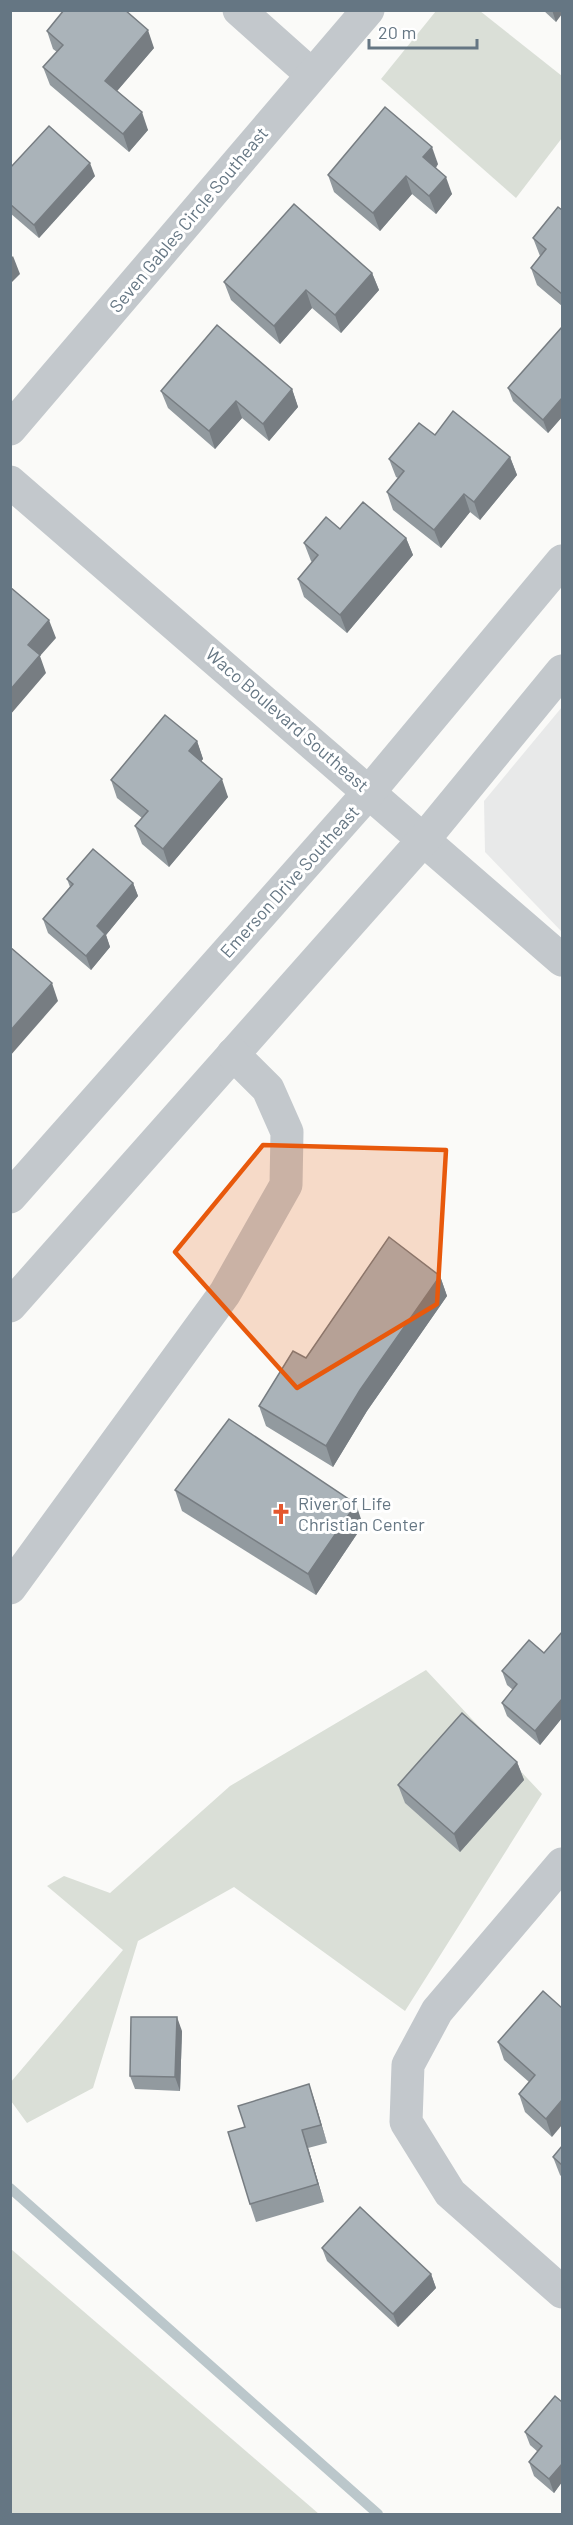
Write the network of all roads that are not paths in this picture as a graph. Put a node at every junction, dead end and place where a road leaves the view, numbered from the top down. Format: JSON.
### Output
{"nodes":[{"id":1,"x":239,"y":10,"type":"edge"},
{"id":2,"x":368,"y":10,"type":"edge"},
{"id":3,"x":312,"y":75,"type":"junction"},
{"id":4,"x":10,"y":429,"type":"edge"},
{"id":5,"x":10,"y":482,"type":"edge"},
{"id":6,"x":562,"y":561,"type":"edge"},
{"id":7,"x":562,"y":671,"type":"edge"},
{"id":8,"x":370,"y":791,"type":"junction"},
{"id":9,"x":425,"y":838,"type":"junction"},
{"id":10,"x":562,"y":960,"type":"edge"},
{"id":11,"x":233,"y":1054,"type":"junction"},
{"id":12,"x":10,"y":1197,"type":"edge"},
{"id":13,"x":10,"y":1306,"type":"edge"},
{"id":14,"x":10,"y":1588,"type":"edge"},
{"id":15,"x":562,"y":1864,"type":"edge"},
{"id":16,"x":562,"y":2292,"type":"edge"}],
"edges":[{"from":1,"to":3,"type":"street"},
{"from":2,"to":3,"type":"street","name":"Seven Gables Circle Southeast"},
{"from":3,"to":4,"type":"street","name":"Seven Gables Circle Southeast"},
{"from":5,"to":8,"type":"street","name":"Waco Boulevard Southeast"},
{"from":6,"to":8,"type":"street","name":"Emerson Drive Southeast"},
{"from":7,"to":9,"type":"street"},
{"from":8,"to":9,"type":"street","name":"Waco Boulevard Southeast"},
{"from":8,"to":12,"type":"street","name":"Emerson Drive Southeast"},
{"from":9,"to":10,"type":"street","name":"Waco Boulevard Southeast"},
{"from":9,"to":11,"type":"street"},
{"from":11,"to":13,"type":"street"},
{"from":11,"to":14,"type":"street"},
{"from":15,"to":16,"type":"street"}]}
